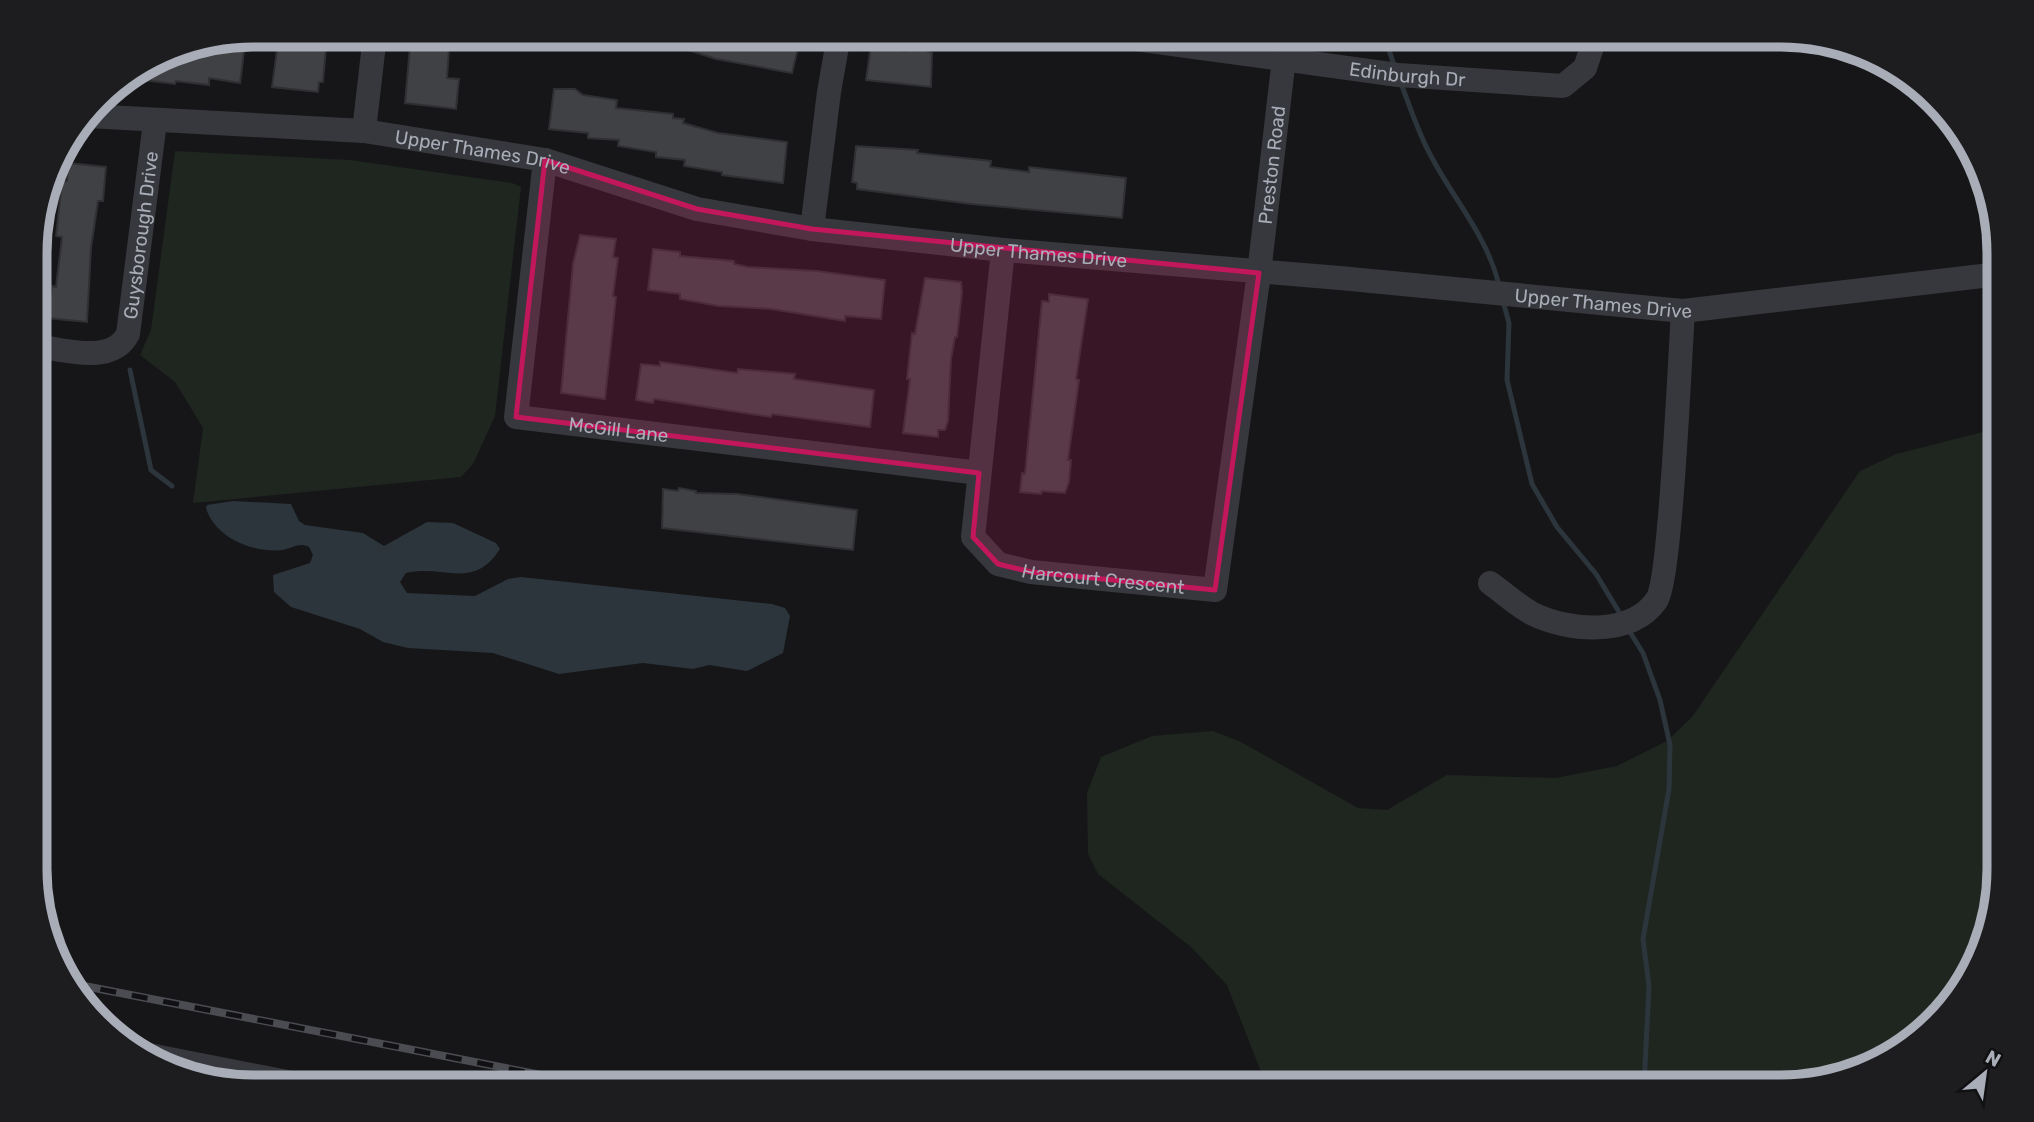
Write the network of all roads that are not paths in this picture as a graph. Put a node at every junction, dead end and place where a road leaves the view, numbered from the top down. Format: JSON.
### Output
{"nodes":[{"id":1,"x":374,"y":47,"type":"edge"},
{"id":2,"x":837,"y":47,"type":"edge"},
{"id":3,"x":1208,"y":47,"type":"edge"},
{"id":4,"x":1592,"y":47,"type":"edge"},
{"id":5,"x":1284,"y":58,"type":"junction"},
{"id":6,"x":98,"y":117,"type":"edge"},
{"id":7,"x":155,"y":122,"type":"junction"},
{"id":8,"x":365,"y":131,"type":"junction"},
{"id":9,"x":545,"y":160,"type":"junction"},
{"id":10,"x":812,"y":229,"type":"junction"},
{"id":11,"x":1003,"y":250,"type":"junction"},
{"id":12,"x":1259,"y":273,"type":"junction"},
{"id":13,"x":1986,"y":275,"type":"edge"},
{"id":14,"x":1683,"y":311,"type":"junction"},
{"id":15,"x":47,"y":347,"type":"edge"},
{"id":16,"x":979,"y":473,"type":"junction"},
{"id":17,"x":1490,"y":583,"type":"dead end"},
{"id":18,"x":180,"y":1061,"type":"edge"},
{"id":19,"x":251,"y":1075,"type":"edge"}],
"edges":[{"from":1,"to":8,"type":"street"},
{"from":2,"to":10,"type":"street"},
{"from":3,"to":5,"type":"street","name":"Edinburgh Dr"},
{"from":4,"to":5,"type":"street","name":"Edinburgh Dr"},
{"from":5,"to":12,"type":"street","name":"Preston Road"},
{"from":6,"to":7,"type":"street","name":"Upper Thames Drive"},
{"from":7,"to":8,"type":"street","name":"Upper Thames Drive"},
{"from":7,"to":15,"type":"street","name":"Guysborough Drive"},
{"from":8,"to":9,"type":"street","name":"Upper Thames Drive"},
{"from":9,"to":10,"type":"street","name":"Upper Thames Drive"},
{"from":9,"to":16,"type":"street","name":"McGill Lane"},
{"from":10,"to":11,"type":"street","name":"Upper Thames Drive"},
{"from":11,"to":12,"type":"street","name":"Upper Thames Drive"},
{"from":11,"to":16,"type":"street","name":"Harcourt Crescent"},
{"from":12,"to":14,"type":"street","name":"Upper Thames Drive"},
{"from":12,"to":16,"type":"street","name":"Harcourt Crescent"},
{"from":13,"to":14,"type":"street","name":"Upper Thames Drive"},
{"from":14,"to":17,"type":"street"},
{"from":18,"to":19,"type":"street"}]}
